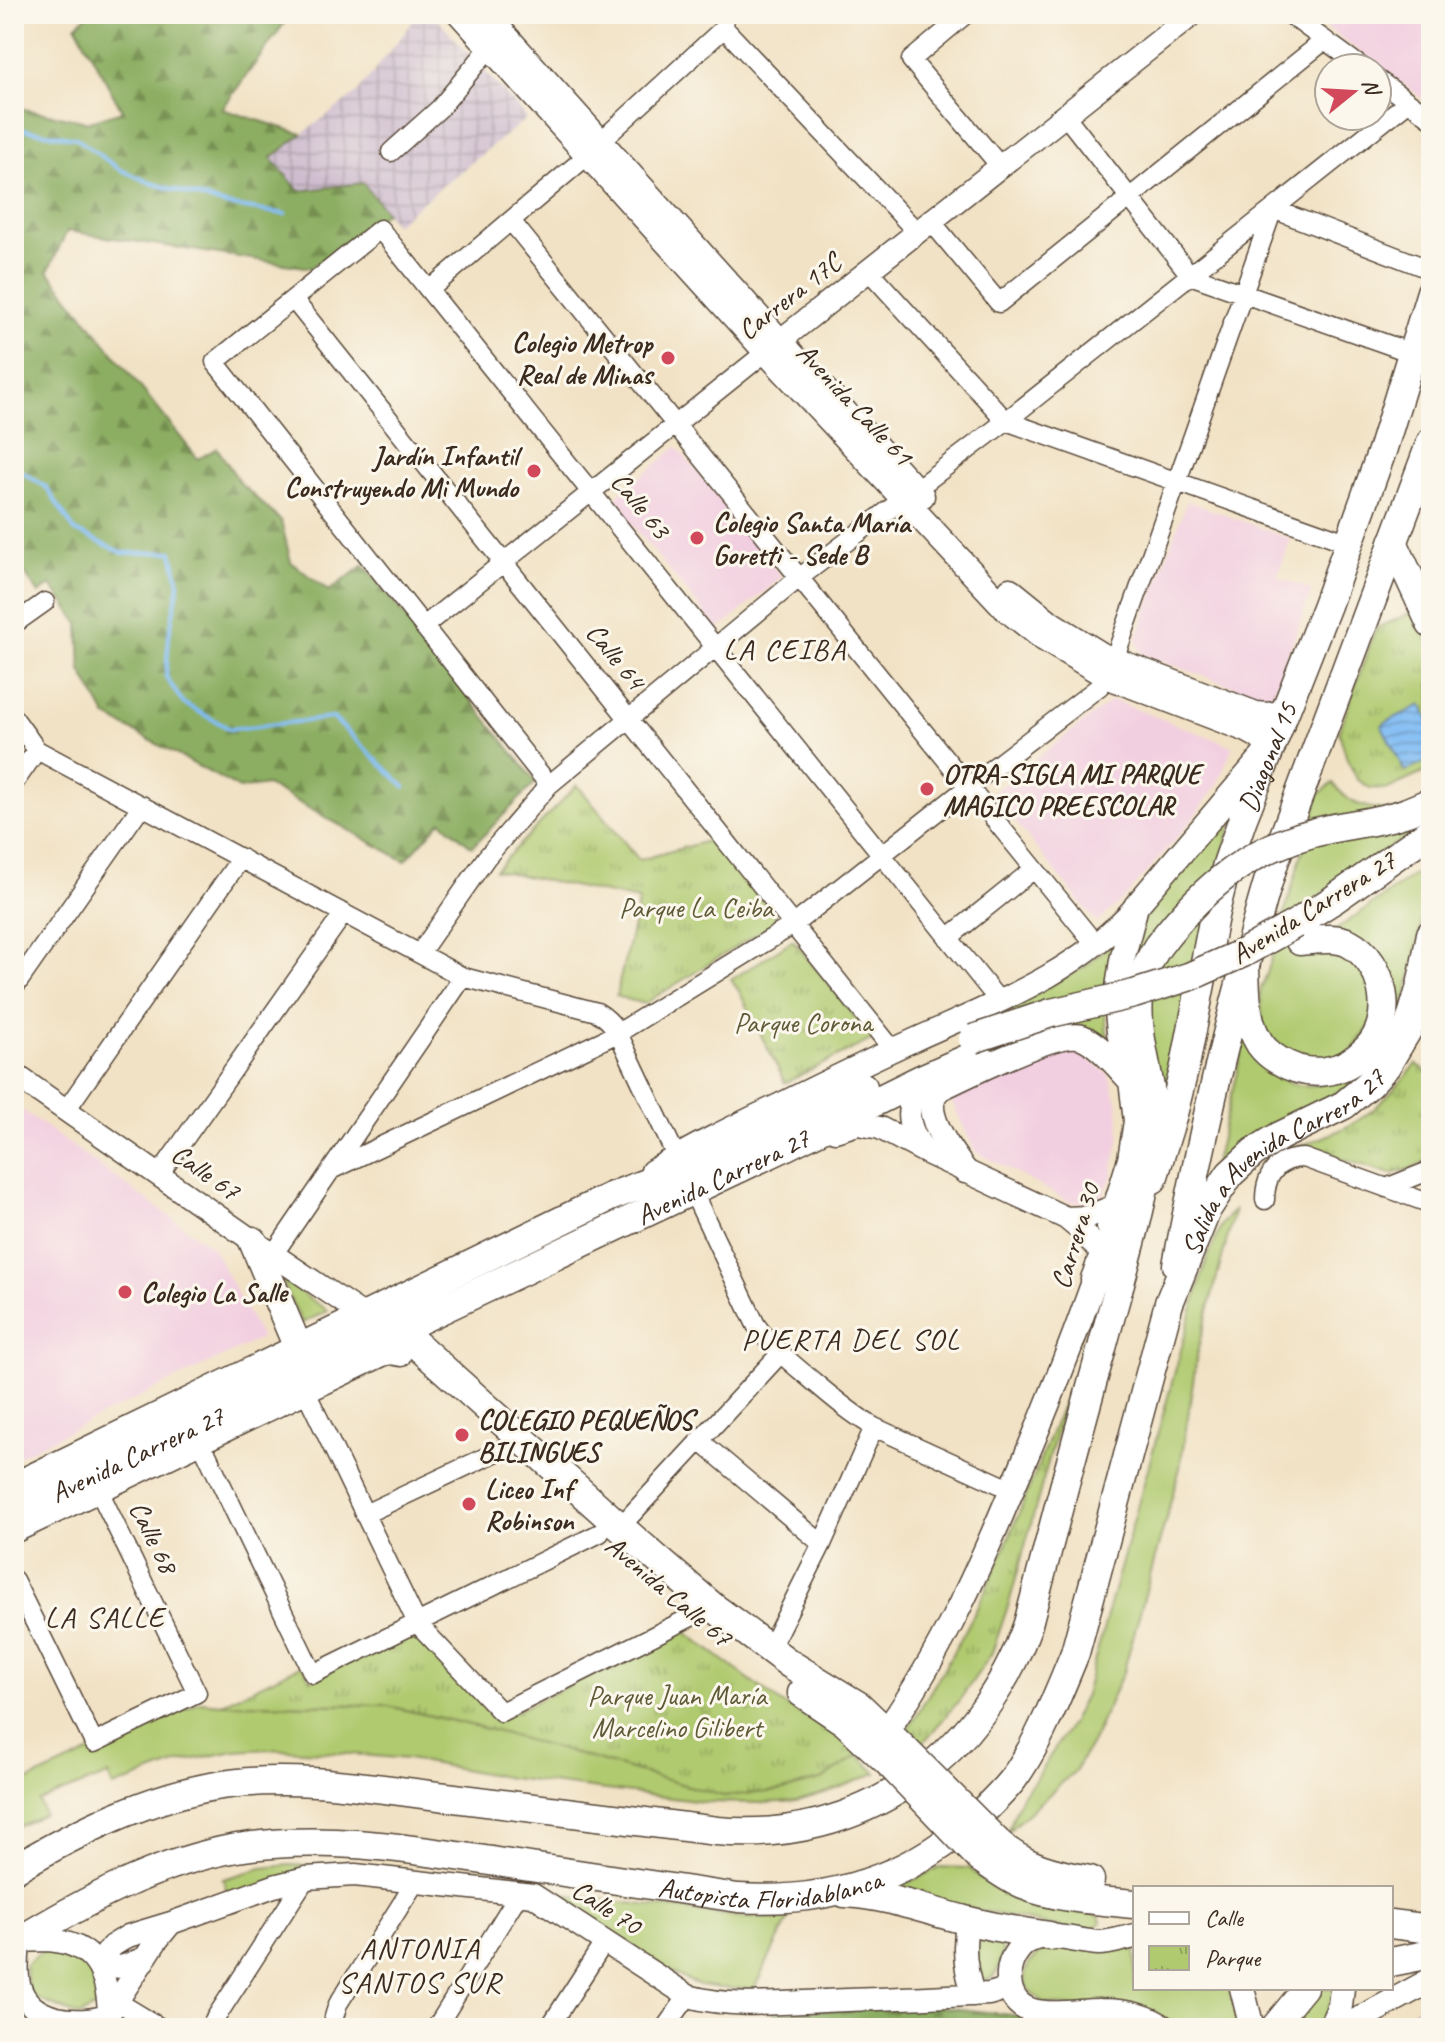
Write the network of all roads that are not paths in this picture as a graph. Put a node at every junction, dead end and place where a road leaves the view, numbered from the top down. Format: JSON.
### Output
{"nodes":[{"id":1,"x":460,"y":14,"type":"edge"},
{"id":2,"x":966,"y":14,"type":"edge"},
{"id":3,"x":1193,"y":14,"type":"edge"},
{"id":4,"x":1289,"y":14,"type":"edge"},
{"id":5,"x":724,"y":21,"type":"edge"},
{"id":6,"x":499,"y":27,"type":"edge"},
{"id":7,"x":1325,"y":40,"type":"junction"},
{"id":8,"x":1341,"y":52,"type":"edge"},
{"id":9,"x":1393,"y":91,"type":"edge"},
{"id":10,"x":1408,"y":102,"type":"junction"},
{"id":11,"x":1065,"y":115,"type":"junction"},
{"id":12,"x":1431,"y":118,"type":"edge"},
{"id":13,"x":594,"y":148,"type":"junction"},
{"id":14,"x":391,"y":152,"type":"dead end"},
{"id":15,"x":1000,"y":166,"type":"junction"},
{"id":16,"x":1130,"y":198,"type":"junction"},
{"id":17,"x":1273,"y":209,"type":"junction"},
{"id":18,"x":511,"y":221,"type":"junction"},
{"id":19,"x":924,"y":227,"type":"junction"},
{"id":20,"x":1431,"y":270,"type":"edge"},
{"id":21,"x":869,"y":271,"type":"junction"},
{"id":22,"x":1190,"y":275,"type":"junction"},
{"id":23,"x":429,"y":290,"type":"junction"},
{"id":24,"x":1431,"y":292,"type":"edge"},
{"id":25,"x":1243,"y":294,"type":"junction"},
{"id":26,"x":293,"y":299,"type":"junction"},
{"id":27,"x":773,"y":347,"type":"junction"},
{"id":28,"x":1412,"y":353,"type":"junction"},
{"id":29,"x":1006,"y":421,"type":"junction"},
{"id":30,"x":675,"y":425,"type":"junction"},
{"id":31,"x":1431,"y":442,"type":"edge"},
{"id":32,"x":1177,"y":481,"type":"junction"},
{"id":33,"x":591,"y":492,"type":"junction"},
{"id":34,"x":910,"y":494,"type":"junction"},
{"id":35,"x":1393,"y":542,"type":"junction"},
{"id":36,"x":1349,"y":543,"type":"junction"},
{"id":37,"x":503,"y":563,"type":"junction"},
{"id":38,"x":799,"y":578,"type":"junction"},
{"id":39,"x":45,"y":602,"type":"dead end"},
{"id":40,"x":14,"y":624,"type":"edge"},
{"id":41,"x":1431,"y":624,"type":"edge"},
{"id":42,"x":424,"y":626,"type":"junction"},
{"id":43,"x":716,"y":647,"type":"junction"},
{"id":44,"x":1110,"y":668,"type":"junction"},
{"id":45,"x":1285,"y":713,"type":"junction"},
{"id":46,"x":14,"y":718,"type":"edge"},
{"id":47,"x":629,"y":719,"type":"junction"},
{"id":48,"x":1271,"y":747,"type":"junction"},
{"id":49,"x":37,"y":750,"type":"junction"},
{"id":50,"x":14,"y":783,"type":"edge"},
{"id":51,"x":549,"y":785,"type":"junction"},
{"id":52,"x":968,"y":787,"type":"junction"},
{"id":53,"x":142,"y":805,"type":"junction"},
{"id":54,"x":1419,"y":807,"type":"edge"},
{"id":55,"x":1431,"y":831,"type":"edge"},
{"id":56,"x":1431,"y":852,"type":"edge"},
{"id":57,"x":882,"y":855,"type":"junction"},
{"id":58,"x":241,"y":858,"type":"junction"},
{"id":59,"x":1034,"y":869,"type":"junction"},
{"id":60,"x":1136,"y":906,"type":"junction"},
{"id":61,"x":344,"y":913,"type":"junction"},
{"id":62,"x":793,"y":925,"type":"junction"},
{"id":63,"x":1298,"y":932,"type":"junction"},
{"id":64,"x":1431,"y":934,"type":"edge"},
{"id":65,"x":948,"y":938,"type":"junction"},
{"id":66,"x":1096,"y":945,"type":"junction"},
{"id":67,"x":420,"y":953,"type":"junction"},
{"id":68,"x":1245,"y":967,"type":"junction"},
{"id":69,"x":463,"y":977,"type":"junction"},
{"id":70,"x":14,"y":988,"type":"edge"},
{"id":71,"x":999,"y":1001,"type":"junction"},
{"id":72,"x":1423,"y":1010,"type":"edge"},
{"id":73,"x":618,"y":1033,"type":"junction"},
{"id":74,"x":976,"y":1046,"type":"junction"},
{"id":75,"x":893,"y":1050,"type":"junction"},
{"id":76,"x":1021,"y":1053,"type":"junction"},
{"id":77,"x":14,"y":1074,"type":"edge"},
{"id":78,"x":921,"y":1079,"type":"junction"},
{"id":79,"x":1131,"y":1081,"type":"junction"},
{"id":80,"x":66,"y":1110,"type":"junction"},
{"id":81,"x":369,"y":1115,"type":"junction"},
{"id":82,"x":387,"y":1143,"type":"junction"},
{"id":83,"x":1152,"y":1144,"type":"junction"},
{"id":84,"x":778,"y":1150,"type":"junction"},
{"id":85,"x":927,"y":1153,"type":"junction"},
{"id":86,"x":676,"y":1156,"type":"junction"},
{"id":87,"x":331,"y":1170,"type":"junction"},
{"id":88,"x":1431,"y":1170,"type":"edge"},
{"id":89,"x":965,"y":1171,"type":"junction"},
{"id":90,"x":159,"y":1175,"type":"junction"},
{"id":91,"x":1386,"y":1188,"type":"junction"},
{"id":92,"x":692,"y":1190,"type":"junction"},
{"id":93,"x":610,"y":1197,"type":"junction"},
{"id":94,"x":1265,"y":1200,"type":"dead end"},
{"id":95,"x":1431,"y":1204,"type":"edge"},
{"id":96,"x":1115,"y":1206,"type":"junction"},
{"id":97,"x":1066,"y":1218,"type":"junction"},
{"id":98,"x":1134,"y":1229,"type":"junction"},
{"id":99,"x":263,"y":1248,"type":"junction"},
{"id":100,"x":1098,"y":1266,"type":"junction"},
{"id":101,"x":1169,"y":1303,"type":"junction"},
{"id":102,"x":366,"y":1317,"type":"junction"},
{"id":103,"x":395,"y":1345,"type":"junction"},
{"id":104,"x":299,"y":1350,"type":"junction"},
{"id":105,"x":780,"y":1354,"type":"junction"},
{"id":106,"x":307,"y":1394,"type":"junction"},
{"id":107,"x":874,"y":1427,"type":"junction"},
{"id":108,"x":700,"y":1441,"type":"junction"},
{"id":109,"x":202,"y":1444,"type":"junction"},
{"id":110,"x":513,"y":1444,"type":"junction"},
{"id":111,"x":14,"y":1487,"type":"edge"},
{"id":112,"x":1012,"y":1490,"type":"junction"},
{"id":113,"x":100,"y":1493,"type":"junction"},
{"id":114,"x":14,"y":1512,"type":"edge"},
{"id":115,"x":365,"y":1514,"type":"junction"},
{"id":116,"x":610,"y":1530,"type":"junction"},
{"id":117,"x":14,"y":1534,"type":"edge"},
{"id":118,"x":822,"y":1544,"type":"junction"},
{"id":119,"x":14,"y":1580,"type":"edge"},
{"id":120,"x":695,"y":1615,"type":"junction"},
{"id":121,"x":417,"y":1623,"type":"junction"},
{"id":122,"x":769,"y":1650,"type":"junction"},
{"id":123,"x":888,"y":1747,"type":"junction"},
{"id":124,"x":988,"y":1850,"type":"junction"},
{"id":125,"x":14,"y":1869,"type":"edge"},
{"id":126,"x":306,"y":1878,"type":"junction"},
{"id":127,"x":416,"y":1881,"type":"junction"},
{"id":128,"x":1133,"y":1887,"type":"edge"},
{"id":129,"x":520,"y":1892,"type":"junction"},
{"id":130,"x":832,"y":1893,"type":"junction"},
{"id":131,"x":1104,"y":1901,"type":"junction"},
{"id":132,"x":1133,"y":1904,"type":"edge"},
{"id":133,"x":968,"y":1921,"type":"junction"},
{"id":134,"x":171,"y":1923,"type":"junction"},
{"id":135,"x":1393,"y":1924,"type":"edge"},
{"id":136,"x":1431,"y":1930,"type":"edge"},
{"id":137,"x":1050,"y":1936,"type":"junction"},
{"id":138,"x":1133,"y":1936,"type":"edge"},
{"id":139,"x":1393,"y":1938,"type":"edge"},
{"id":140,"x":605,"y":1941,"type":"junction"},
{"id":141,"x":17,"y":1942,"type":"edge"},
{"id":142,"x":1101,"y":1943,"type":"junction"},
{"id":143,"x":1431,"y":1954,"type":"edge"},
{"id":144,"x":145,"y":1958,"type":"junction"},
{"id":145,"x":1393,"y":1962,"type":"edge"},
{"id":146,"x":98,"y":1965,"type":"junction"},
{"id":147,"x":1431,"y":1980,"type":"edge"},
{"id":148,"x":1010,"y":1988,"type":"junction"},
{"id":149,"x":1242,"y":1990,"type":"edge"},
{"id":150,"x":1303,"y":1990,"type":"edge"},
{"id":151,"x":1342,"y":1990,"type":"edge"},
{"id":152,"x":974,"y":1995,"type":"junction"},
{"id":153,"x":688,"y":1996,"type":"junction"},
{"id":154,"x":108,"y":2015,"type":"edge"},
{"id":155,"x":211,"y":2025,"type":"dead end"},
{"id":156,"x":161,"y":2028,"type":"edge"},
{"id":157,"x":335,"y":2028,"type":"edge"},
{"id":158,"x":436,"y":2028,"type":"edge"},
{"id":159,"x":549,"y":2028,"type":"edge"},
{"id":160,"x":665,"y":2028,"type":"edge"},
{"id":161,"x":1164,"y":2028,"type":"edge"},
{"id":162,"x":1252,"y":2028,"type":"edge"},
{"id":163,"x":1272,"y":2028,"type":"edge"},
{"id":164,"x":1330,"y":2028,"type":"edge"},
{"id":165,"x":1343,"y":2028,"type":"edge"}],
"edges":[{"from":1,"to":6,"type":"main road","name":"Avenida Calle 61"},
{"from":2,"to":15,"type":"street"},
{"from":3,"to":11,"type":"street","name":"Carrera 17C"},
{"from":4,"to":7,"type":"street"},
{"from":5,"to":13,"type":"street"},
{"from":5,"to":19,"type":"street"},
{"from":6,"to":13,"type":"main road","name":"Avenida Calle 61"},
{"from":6,"to":14,"type":"street"},
{"from":7,"to":8,"type":"street"},
{"from":7,"to":16,"type":"street"},
{"from":9,"to":10,"type":"street"},
{"from":10,"to":12,"type":"street"},
{"from":10,"to":17,"type":"street"},
{"from":11,"to":15,"type":"street","name":"Carrera 17C"},
{"from":11,"to":16,"type":"street"},
{"from":13,"to":18,"type":"street"},
{"from":13,"to":27,"type":"main road","name":"Avenida Calle 61"},
{"from":15,"to":19,"type":"street","name":"Carrera 17C"},
{"from":16,"to":19,"type":"street"},
{"from":16,"to":22,"type":"street"},
{"from":17,"to":20,"type":"street"},
{"from":17,"to":22,"type":"street"},
{"from":17,"to":25,"type":"street"},
{"from":18,"to":23,"type":"street"},
{"from":18,"to":30,"type":"street"},
{"from":19,"to":21,"type":"street","name":"Carrera 17C"},
{"from":21,"to":27,"type":"street","name":"Carrera 17C"},
{"from":21,"to":29,"type":"street"},
{"from":22,"to":25,"type":"street"},
{"from":22,"to":29,"type":"street"},
{"from":23,"to":26,"type":"street","name":"Calle 63"},
{"from":23,"to":33,"type":"street","name":"Calle 63"},
{"from":24,"to":28,"type":"main road","name":"Diagonal 15"},
{"from":25,"to":28,"type":"street"},
{"from":25,"to":32,"type":"street"},
{"from":26,"to":37,"type":"street","name":"Calle 64"},
{"from":26,"to":42,"type":"street"},
{"from":27,"to":30,"type":"street","name":"Carrera 17C"},
{"from":27,"to":34,"type":"main road","name":"Avenida Calle 61"},
{"from":28,"to":36,"type":"main road","name":"Diagonal 15"},
{"from":29,"to":32,"type":"street"},
{"from":29,"to":34,"type":"street"},
{"from":30,"to":33,"type":"street","name":"Carrera 17C"},
{"from":30,"to":38,"type":"street"},
{"from":31,"to":35,"type":"main road","name":"Diagonal 15"},
{"from":32,"to":36,"type":"street"},
{"from":32,"to":44,"type":"street"},
{"from":33,"to":37,"type":"street","name":"Carrera 17C"},
{"from":33,"to":43,"type":"street","name":"Calle 63"},
{"from":34,"to":38,"type":"street"},
{"from":34,"to":44,"type":"main road","name":"Avenida Calle 61"},
{"from":35,"to":41,"type":"main road"},
{"from":35,"to":68,"type":"main road","name":"Diagonal 15"},
{"from":36,"to":45,"type":"main road","name":"Diagonal 15"},
{"from":37,"to":42,"type":"street","name":"Carrera 17C"},
{"from":37,"to":47,"type":"street","name":"Calle 64"},
{"from":38,"to":43,"type":"street"},
{"from":38,"to":52,"type":"street"},
{"from":39,"to":40,"type":"street"},
{"from":42,"to":51,"type":"street"},
{"from":43,"to":47,"type":"street"},
{"from":43,"to":57,"type":"street","name":"Calle 63"},
{"from":44,"to":45,"type":"main road","name":"Avenida Calle 61"},
{"from":44,"to":48,"type":"main road","name":"Avenida Calle 61"},
{"from":44,"to":52,"type":"street"},
{"from":45,"to":48,"type":"main road","name":"Diagonal 15"},
{"from":46,"to":49,"type":"street"},
{"from":47,"to":51,"type":"street"},
{"from":47,"to":62,"type":"street","name":"Calle 64"},
{"from":48,"to":60,"type":"main road","name":"Carrera 30"},
{"from":48,"to":98,"type":"main road","name":"Diagonal 15"},
{"from":49,"to":50,"type":"street"},
{"from":49,"to":53,"type":"street"},
{"from":51,"to":67,"type":"street"},
{"from":52,"to":57,"type":"street"},
{"from":52,"to":59,"type":"street"},
{"from":53,"to":58,"type":"street"},
{"from":53,"to":70,"type":"street"},
{"from":54,"to":83,"type":"main road","bridge":true},
{"from":55,"to":63,"type":"main road","name":"Avenida Carrera 27"},
{"from":56,"to":63,"type":"main road","name":"Avenida Carrera 27"},
{"from":57,"to":62,"type":"street"},
{"from":57,"to":65,"type":"street","name":"Calle 63"},
{"from":58,"to":61,"type":"street"},
{"from":58,"to":80,"type":"street"},
{"from":59,"to":65,"type":"street"},
{"from":59,"to":66,"type":"street"},
{"from":60,"to":66,"type":"street","name":"Avenida Carrera 27"},
{"from":60,"to":79,"type":"main road","name":"Carrera 30"},
{"from":61,"to":67,"type":"street"},
{"from":61,"to":90,"type":"street"},
{"from":62,"to":73,"type":"street"},
{"from":62,"to":75,"type":"street","name":"Calle 64"},
{"from":63,"to":68,"type":"main road"},
{"from":63,"to":74,"type":"main road","name":"Avenida Carrera 27","bridge":true},
{"from":64,"to":72,"type":"main road","name":"Salida a Avenida Carrera 27"},
{"from":65,"to":71,"type":"street","name":"Calle 63"},
{"from":66,"to":71,"type":"street","name":"Avenida Carrera 27"},
{"from":67,"to":69,"type":"street"},
{"from":68,"to":101,"type":"main road","name":"Diagonal 15"},
{"from":69,"to":73,"type":"street"},
{"from":69,"to":81,"type":"street"},
{"from":71,"to":75,"type":"street","name":"Avenida Carrera 27"},
{"from":71,"to":76,"type":"street","name":"Calle 63"},
{"from":72,"to":101,"type":"main road","name":"Salida a Avenida Carrera 27"},
{"from":73,"to":82,"type":"street"},
{"from":73,"to":86,"type":"street"},
{"from":74,"to":78,"type":"main road","name":"Avenida Carrera 27"},
{"from":74,"to":93,"type":"main road","name":"Avenida Carrera 27"},
{"from":75,"to":86,"type":"street","name":"Avenida Carrera 27"},
{"from":76,"to":79,"type":"main road"},
{"from":76,"to":89,"type":"main road"},
{"from":77,"to":80,"type":"street","name":"Calle 67"},
{"from":78,"to":84,"type":"main road","name":"Avenida Carrera 27"},
{"from":78,"to":85,"type":"street"},
{"from":79,"to":96,"type":"main road","name":"Carrera 30"},
{"from":80,"to":90,"type":"street","name":"Calle 67"},
{"from":81,"to":82,"type":"street"},
{"from":81,"to":87,"type":"street"},
{"from":82,"to":87,"type":"street"},
{"from":83,"to":98,"type":"main road"},
{"from":83,"to":100,"type":"main road"},
{"from":84,"to":85,"type":"street"},
{"from":84,"to":92,"type":"main road","name":"Avenida Carrera 27"},
{"from":85,"to":89,"type":"street"},
{"from":86,"to":93,"type":"street","name":"Avenida Carrera 27"},
{"from":87,"to":99,"type":"street"},
{"from":88,"to":91,"type":"street"},
{"from":89,"to":97,"type":"street"},
{"from":90,"to":99,"type":"street","name":"Calle 67"},
{"from":91,"to":94,"type":"street"},
{"from":91,"to":95,"type":"street"},
{"from":92,"to":103,"type":"main road","name":"Avenida Carrera 27"},
{"from":92,"to":105,"type":"street"},
{"from":93,"to":102,"type":"main road","name":"Avenida Carrera 27"},
{"from":96,"to":97,"type":"street"},
{"from":96,"to":100,"type":"main road","name":"Carrera 30"},
{"from":97,"to":100,"type":"street"},
{"from":98,"to":125,"type":"main road","name":"Autopista Floridablanca"},
{"from":99,"to":102,"type":"street","name":"Calle 67"},
{"from":99,"to":104,"type":"main road"},
{"from":100,"to":112,"type":"main road","name":"Carrera 30"},
{"from":101,"to":130,"type":"main road","name":"Autopista Floridablanca"},
{"from":102,"to":103,"type":"main road","name":"Avenida Calle 67"},
{"from":102,"to":104,"type":"main road","name":"Avenida Carrera 27"},
{"from":103,"to":106,"type":"street"},
{"from":103,"to":110,"type":"main road","name":"Avenida Calle 67"},
{"from":103,"to":114,"type":"main road","name":"Avenida Carrera 27"},
{"from":104,"to":111,"type":"main road","name":"Avenida Carrera 27"},
{"from":105,"to":107,"type":"street"},
{"from":105,"to":108,"type":"street"},
{"from":106,"to":109,"type":"street"},
{"from":106,"to":115,"type":"street"},
{"from":107,"to":112,"type":"street"},
{"from":107,"to":118,"type":"street"},
{"from":108,"to":116,"type":"street"},
{"from":108,"to":118,"type":"street"},
{"from":109,"to":113,"type":"street"},
{"from":109,"to":121,"type":"street"},
{"from":110,"to":115,"type":"street"},
{"from":110,"to":116,"type":"main road","name":"Avenida Calle 67"},
{"from":112,"to":123,"type":"main road","name":"Carrera 30"},
{"from":113,"to":117,"type":"street"},
{"from":113,"to":119,"type":"street","name":"Calle 68"},
{"from":115,"to":121,"type":"street"},
{"from":116,"to":120,"type":"main road","name":"Avenida Calle 67"},
{"from":116,"to":121,"type":"street"},
{"from":116,"to":122,"type":"main road","name":"Avenida Calle 67"},
{"from":118,"to":122,"type":"street"},
{"from":120,"to":121,"type":"street"},
{"from":120,"to":123,"type":"main road","name":"Avenida Calle 67"},
{"from":122,"to":123,"type":"main road","name":"Avenida Calle 67"},
{"from":123,"to":124,"type":"main road","name":"Avenida Calle 67","bridge":true},
{"from":124,"to":128,"type":"main road","name":"Avenida Calle 67"},
{"from":124,"to":131,"type":"main road","name":"Avenida Calle 67"},
{"from":126,"to":127,"type":"street","name":"Calle 70"},
{"from":126,"to":134,"type":"street","name":"Calle 70"},
{"from":126,"to":155,"type":"street"},
{"from":127,"to":129,"type":"street","name":"Calle 70"},
{"from":127,"to":157,"type":"street"},
{"from":129,"to":140,"type":"street","name":"Calle 70"},
{"from":129,"to":158,"type":"street"},
{"from":130,"to":133,"type":"main road"},
{"from":130,"to":141,"type":"main road","name":"Autopista Floridablanca"},
{"from":131,"to":132,"type":"main road","name":"Avenida Calle 67"},
{"from":131,"to":142,"type":"main road"},
{"from":133,"to":137,"type":"main road"},
{"from":133,"to":152,"type":"street"},
{"from":134,"to":144,"type":"street"},
{"from":134,"to":146,"type":"street","name":"Calle 70"},
{"from":135,"to":136,"type":"main road"},
{"from":136,"to":139,"type":"main road"},
{"from":137,"to":142,"type":"main road"},
{"from":137,"to":148,"type":"main road"},
{"from":138,"to":142,"type":"main road"},
{"from":140,"to":153,"type":"street","name":"Calle 70"},
{"from":140,"to":159,"type":"street"},
{"from":141,"to":146,"type":"street"},
{"from":141,"to":154,"type":"street"},
{"from":143,"to":145,"type":"main road"},
{"from":144,"to":146,"type":"street"},
{"from":144,"to":154,"type":"street"},
{"from":146,"to":154,"type":"street"},
{"from":147,"to":165,"type":"main road"},
{"from":148,"to":152,"type":"street","name":"Calle 70"},
{"from":148,"to":161,"type":"main road"},
{"from":149,"to":162,"type":"main road"},
{"from":150,"to":163,"type":"main road"},
{"from":151,"to":164,"type":"main road"},
{"from":152,"to":153,"type":"street","name":"Calle 70"},
{"from":153,"to":160,"type":"street"},
{"from":154,"to":156,"type":"street"}]}
